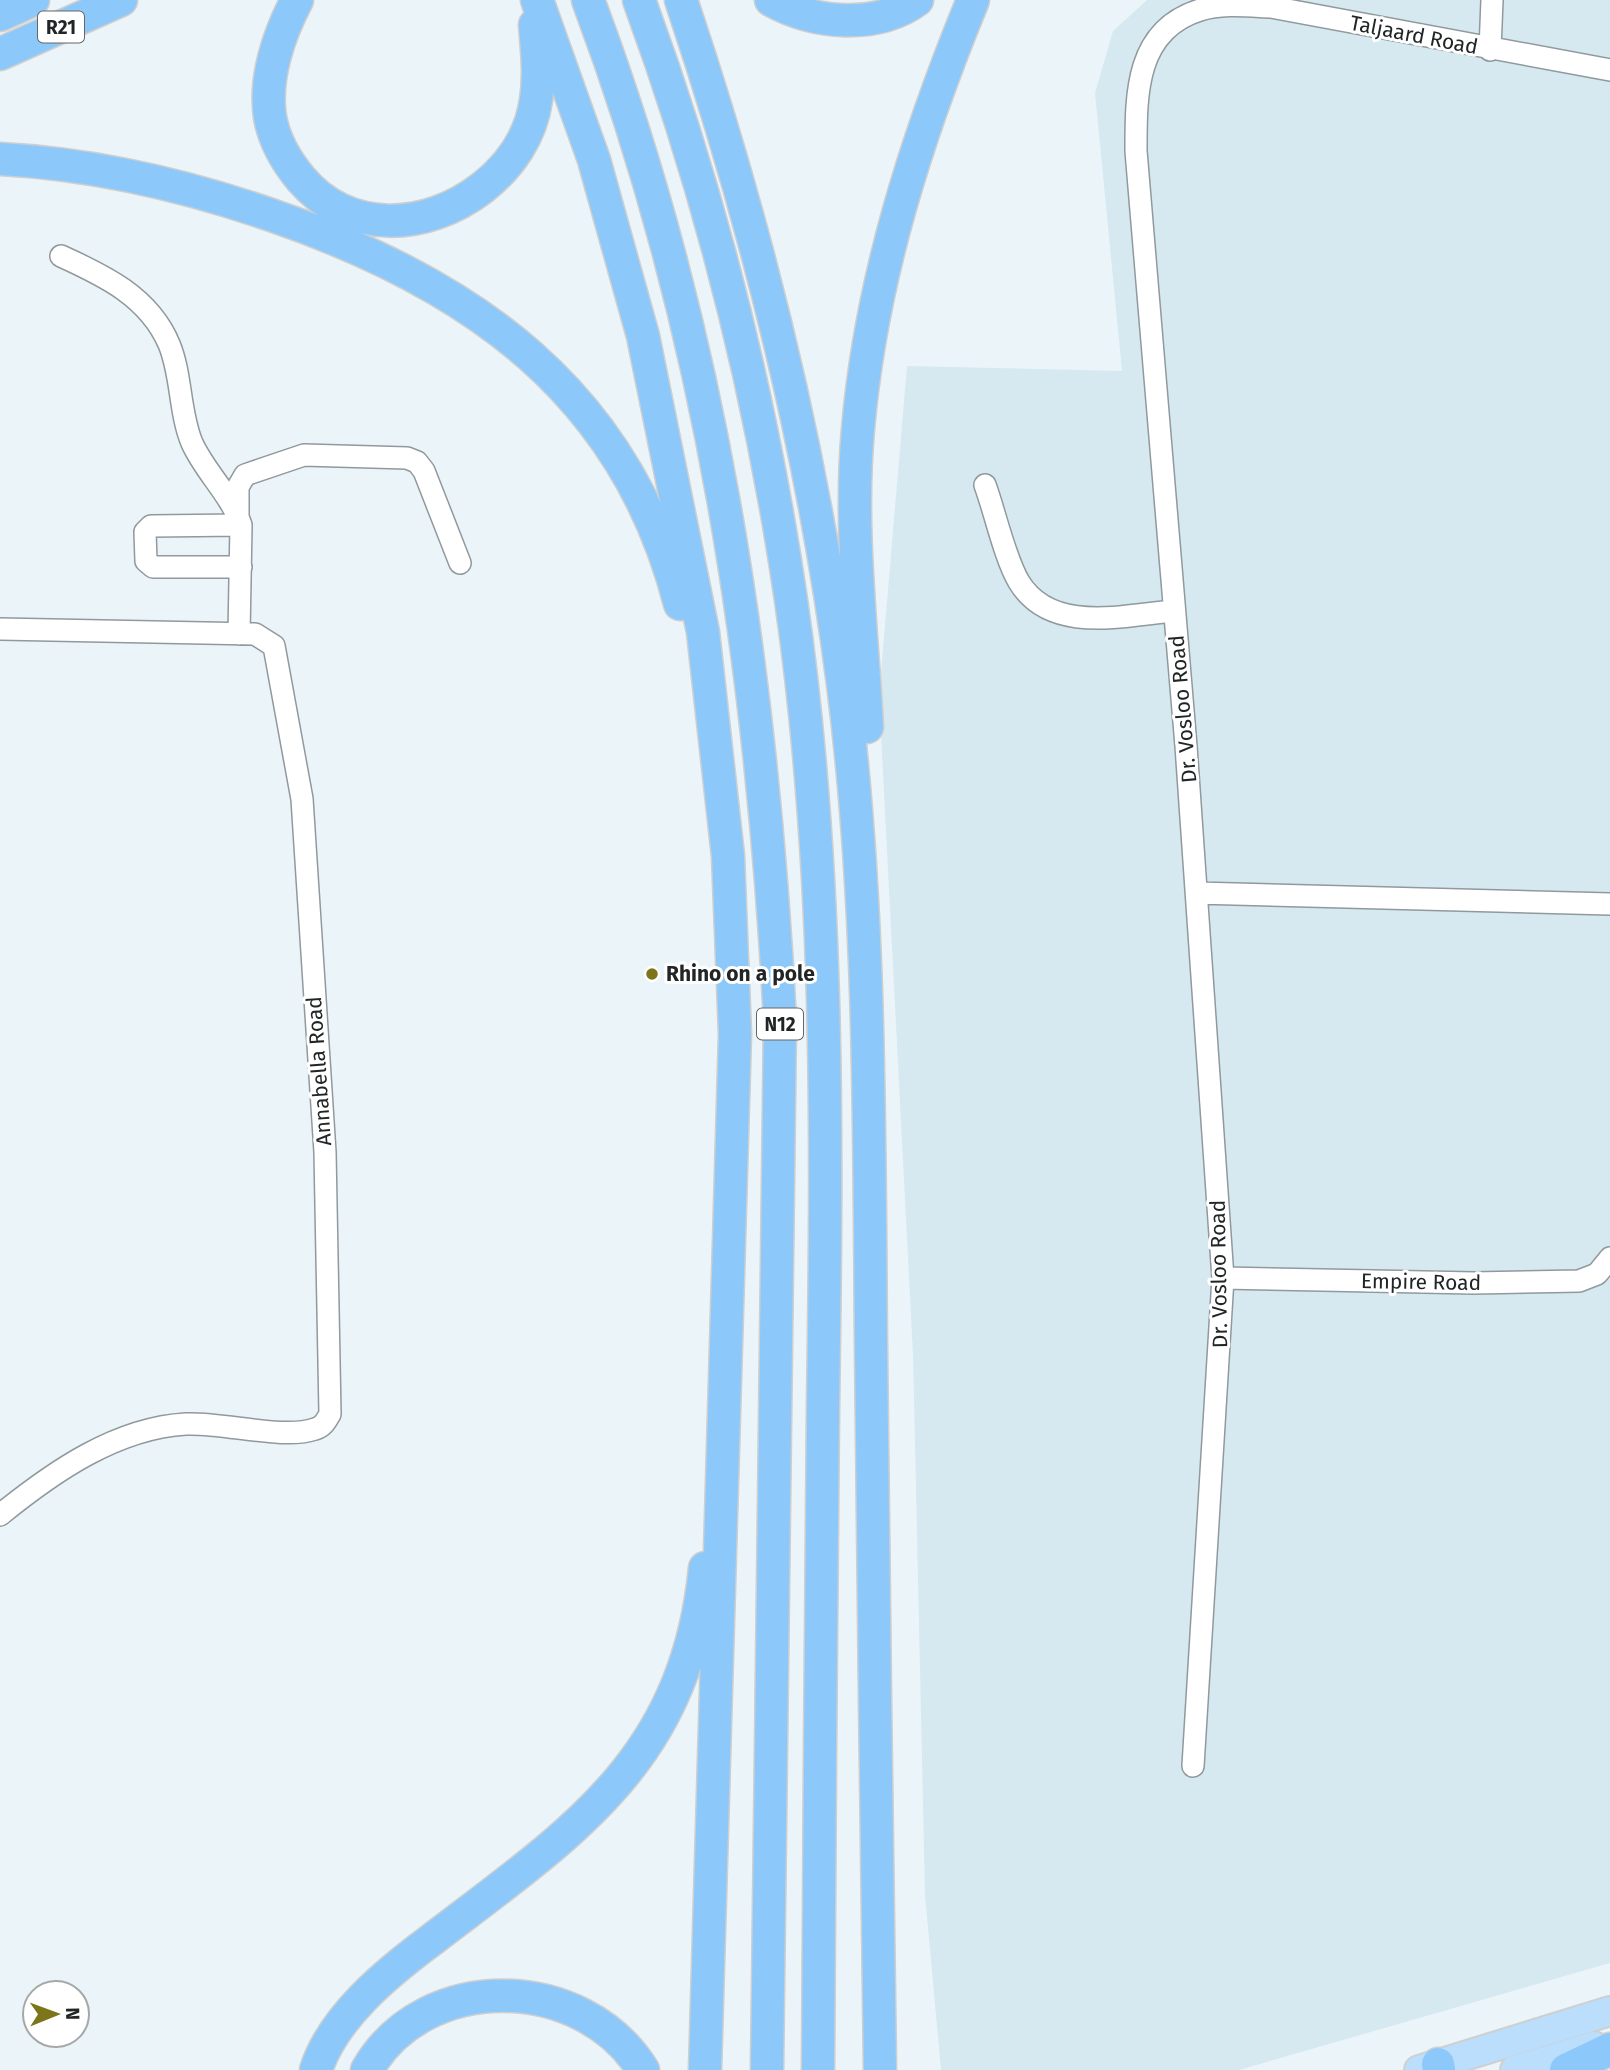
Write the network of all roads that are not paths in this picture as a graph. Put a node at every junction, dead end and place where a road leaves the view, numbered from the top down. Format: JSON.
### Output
{"nodes":[{"id":1,"x":33,"y":0,"type":"edge"},
{"id":2,"x":121,"y":0,"type":"edge"},
{"id":3,"x":298,"y":0,"type":"edge"},
{"id":4,"x":535,"y":0,"type":"edge"},
{"id":5,"x":589,"y":0,"type":"edge"},
{"id":6,"x":639,"y":0,"type":"edge"},
{"id":7,"x":681,"y":0,"type":"edge"},
{"id":8,"x":771,"y":0,"type":"edge"},
{"id":9,"x":917,"y":0,"type":"edge"},
{"id":10,"x":973,"y":0,"type":"edge"},
{"id":11,"x":1492,"y":0,"type":"edge"},
{"id":12,"x":0,"y":15,"type":"edge"},
{"id":13,"x":1148,"y":50,"type":"joint"},
{"id":14,"x":1490,"y":50,"type":"junction"},
{"id":15,"x":0,"y":54,"type":"edge"},
{"id":16,"x":1610,"y":70,"type":"edge"},
{"id":17,"x":0,"y":159,"type":"edge"},
{"id":18,"x":61,"y":256,"type":"dead end"},
{"id":19,"x":985,"y":485,"type":"dead end"},
{"id":20,"x":239,"y":520,"type":"junction"},
{"id":21,"x":460,"y":563,"type":"dead end"},
{"id":22,"x":241,"y":567,"type":"junction"},
{"id":23,"x":1174,"y":611,"type":"junction"},
{"id":24,"x":0,"y":629,"type":"edge"},
{"id":25,"x":239,"y":634,"type":"junction"},
{"id":26,"x":728,"y":856,"type":"junction"},
{"id":27,"x":1198,"y":893,"type":"junction"},
{"id":28,"x":1610,"y":904,"type":"edge"},
{"id":29,"x":869,"y":1096,"type":"junction"},
{"id":30,"x":1610,"y":1258,"type":"edge"},
{"id":31,"x":1223,"y":1278,"type":"junction"},
{"id":32,"x":726,"y":1353,"type":"junction"},
{"id":33,"x":0,"y":1515,"type":"edge"},
{"id":34,"x":1193,"y":1766,"type":"dead end"},
{"id":35,"x":878,"y":1911,"type":"junction"},
{"id":36,"x":1610,"y":2011,"type":"edge"},
{"id":37,"x":1610,"y":2041,"type":"edge"},
{"id":38,"x":1610,"y":2049,"type":"edge"},
{"id":39,"x":1428,"y":2069,"type":"edge"},
{"id":40,"x":316,"y":2070,"type":"edge"},
{"id":41,"x":367,"y":2070,"type":"edge"},
{"id":42,"x":643,"y":2070,"type":"edge"},
{"id":43,"x":705,"y":2070,"type":"edge"},
{"id":44,"x":766,"y":2070,"type":"edge"},
{"id":45,"x":818,"y":2070,"type":"edge"},
{"id":46,"x":880,"y":2070,"type":"edge"},
{"id":47,"x":890,"y":2070,"type":"edge"},
{"id":48,"x":1515,"y":2070,"type":"edge"},
{"id":49,"x":1566,"y":2070,"type":"edge"}],
"edges":[{"from":1,"to":12,"type":"highway","number":"R21"},
{"from":2,"to":15,"type":"highway","number":"R21"},
{"from":3,"to":4,"type":"highway"},
{"from":4,"to":26,"type":"highway"},
{"from":5,"to":44,"type":"highway","number":"N12"},
{"from":6,"to":45,"type":"highway","number":"N12"},
{"from":7,"to":29,"type":"highway"},
{"from":8,"to":9,"type":"highway"},
{"from":10,"to":29,"type":"highway"},
{"from":11,"to":14,"type":"street"},
{"from":13,"to":14,"type":"street","name":"Taljaard Road"},
{"from":13,"to":23,"type":"street","name":"Dr. Vosloo Road"},
{"from":14,"to":16,"type":"street","name":"Taljaard Road"},
{"from":17,"to":26,"type":"highway"},
{"from":18,"to":20,"type":"street"},
{"from":19,"to":23,"type":"street"},
{"from":20,"to":21,"type":"street"},
{"from":20,"to":22,"type":"street"},
{"from":20,"to":22,"type":"street"},
{"from":22,"to":25,"type":"street"},
{"from":23,"to":27,"type":"street","name":"Dr. Vosloo Road"},
{"from":24,"to":25,"type":"street","name":"Annabella Road"},
{"from":25,"to":33,"type":"street","name":"Annabella Road"},
{"from":26,"to":32,"type":"highway"},
{"from":27,"to":28,"type":"street"},
{"from":27,"to":31,"type":"street","name":"Dr. Vosloo Road"},
{"from":29,"to":35,"type":"highway"},
{"from":30,"to":31,"type":"street","name":"Empire Road"},
{"from":31,"to":34,"type":"street","name":"Dr. Vosloo Road"},
{"from":32,"to":40,"type":"highway"},
{"from":32,"to":43,"type":"highway"},
{"from":35,"to":46,"type":"highway"},
{"from":35,"to":47,"type":"highway"},
{"from":36,"to":39,"type":"main road"},
{"from":37,"to":48,"type":"main road"},
{"from":38,"to":49,"type":"highway"},
{"from":41,"to":42,"type":"highway"}]}
